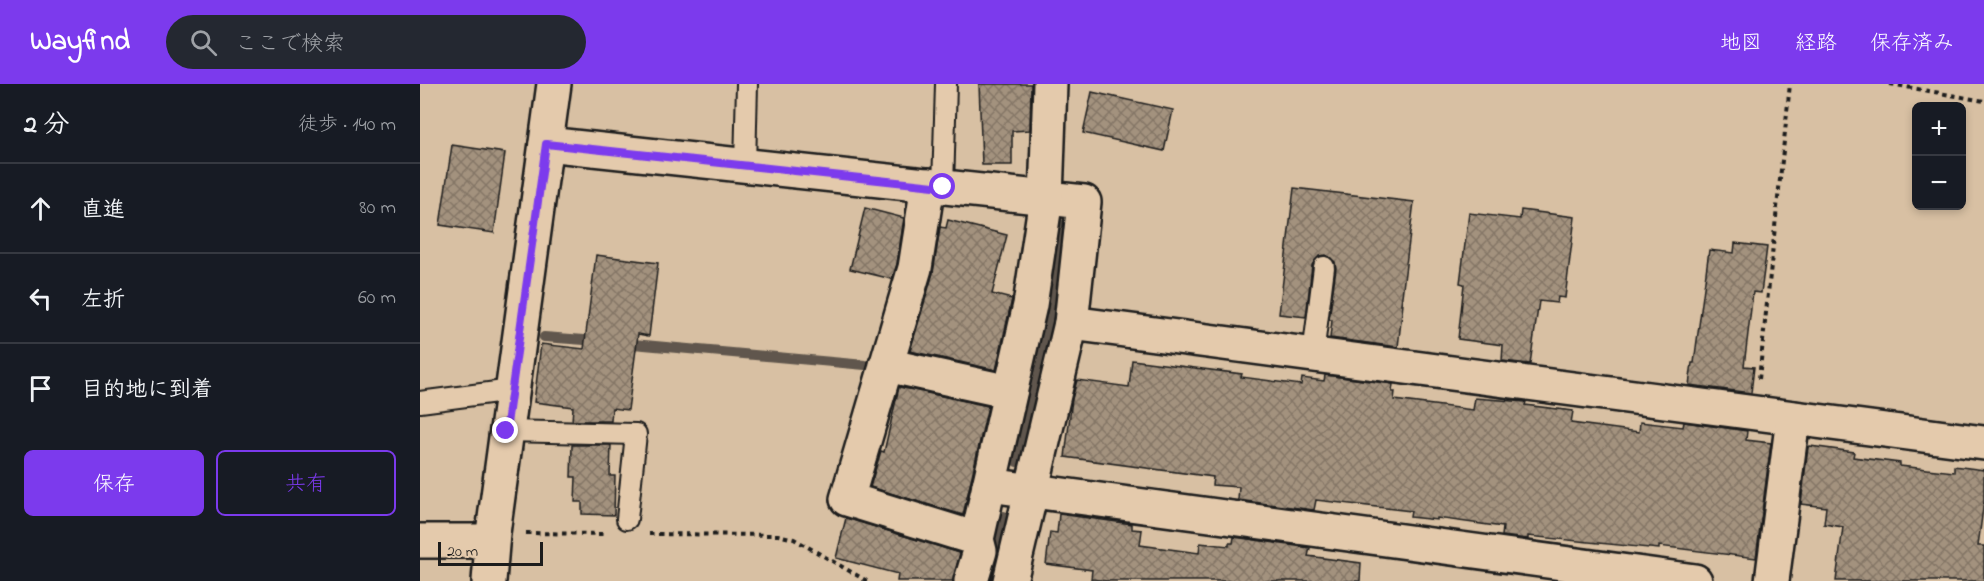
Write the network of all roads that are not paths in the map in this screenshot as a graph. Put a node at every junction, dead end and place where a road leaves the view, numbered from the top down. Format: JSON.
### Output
{"nodes":[{"id":1,"x":554,"y":84,"type":"edge"},
{"id":2,"x":747,"y":84,"type":"edge"},
{"id":3,"x":946,"y":84,"type":"edge"},
{"id":4,"x":1050,"y":84,"type":"edge"},
{"id":5,"x":546,"y":144,"type":"junction"},
{"id":6,"x":745,"y":166,"type":"junction"},
{"id":7,"x":936,"y":186,"type":"junction"},
{"id":8,"x":1046,"y":198,"type":"junction"},
{"id":9,"x":1324,"y":267,"type":"dead end"},
{"id":10,"x":1071,"y":323,"type":"junction"},
{"id":11,"x":1313,"y":355,"type":"junction"},
{"id":12,"x":886,"y":364,"type":"junction"},
{"id":13,"x":512,"y":390,"type":"junction"},
{"id":14,"x":1010,"y":392,"type":"junction"},
{"id":15,"x":420,"y":402,"type":"edge"},
{"id":16,"x":1793,"y":418,"type":"junction"},
{"id":17,"x":506,"y":431,"type":"junction"},
{"id":18,"x":1984,"y":443,"type":"edge"},
{"id":19,"x":989,"y":485,"type":"junction"},
{"id":20,"x":1031,"y":491,"type":"junction"},
{"id":21,"x":627,"y":519,"type":"dead end"},
{"id":22,"x":492,"y":537,"type":"junction"},
{"id":23,"x":977,"y":539,"type":"junction"},
{"id":24,"x":420,"y":541,"type":"edge"},
{"id":25,"x":489,"y":581,"type":"edge"},
{"id":26,"x":971,"y":581,"type":"edge"},
{"id":27,"x":1010,"y":581,"type":"edge"},
{"id":28,"x":1695,"y":581,"type":"edge"},
{"id":29,"x":1772,"y":581,"type":"edge"}],
"edges":[{"from":1,"to":5,"type":"street"},
{"from":2,"to":6,"type":"lane"},
{"from":3,"to":7,"type":"lane"},
{"from":4,"to":8,"type":"street"},
{"from":5,"to":6,"type":"street"},
{"from":5,"to":13,"type":"street"},
{"from":6,"to":7,"type":"street"},
{"from":7,"to":8,"type":"street"},
{"from":7,"to":12,"type":"street"},
{"from":8,"to":10,"type":"street"},
{"from":8,"to":14,"type":"street"},
{"from":9,"to":11,"type":"lane"},
{"from":10,"to":11,"type":"street"},
{"from":10,"to":20,"type":"street"},
{"from":11,"to":16,"type":"street"},
{"from":12,"to":14,"type":"street"},
{"from":12,"to":23,"type":"street"},
{"from":13,"to":15,"type":"lane"},
{"from":13,"to":17,"type":"street"},
{"from":14,"to":19,"type":"street"},
{"from":16,"to":18,"type":"street"},
{"from":16,"to":29,"type":"street"},
{"from":17,"to":21,"type":"lane"},
{"from":17,"to":22,"type":"street"},
{"from":19,"to":20,"type":"street"},
{"from":19,"to":23,"type":"street"},
{"from":20,"to":27,"type":"street"},
{"from":20,"to":28,"type":"street"},
{"from":22,"to":24,"type":"street"},
{"from":22,"to":25,"type":"street"},
{"from":23,"to":26,"type":"street"}]}
